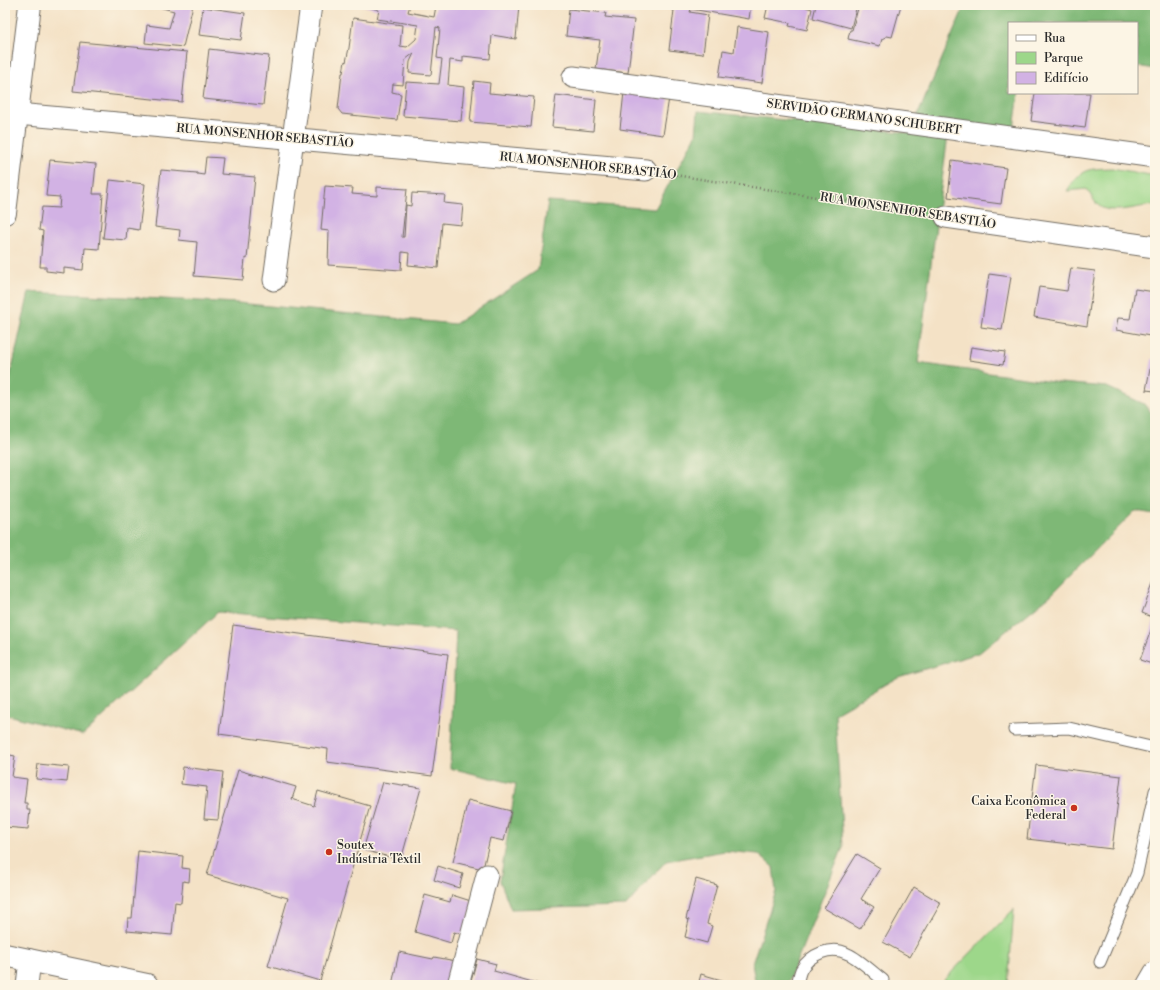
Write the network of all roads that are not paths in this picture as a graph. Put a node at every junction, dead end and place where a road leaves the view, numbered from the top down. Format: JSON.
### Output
{"nodes":[{"id":1,"x":30,"y":5,"type":"edge"},
{"id":2,"x":311,"y":5,"type":"edge"},
{"id":3,"x":573,"y":77,"type":"dead end"},
{"id":4,"x":17,"y":114,"type":"junction"},
{"id":5,"x":293,"y":138,"type":"junction"},
{"id":6,"x":1155,"y":158,"type":"edge"},
{"id":7,"x":646,"y":170,"type":"road end"},
{"id":8,"x":7,"y":186,"type":"edge"},
{"id":9,"x":5,"y":213,"type":"edge"},
{"id":10,"x":946,"y":217,"type":"road end"},
{"id":11,"x":1155,"y":247,"type":"edge"},
{"id":12,"x":274,"y":280,"type":"dead end"},
{"id":13,"x":1014,"y":730,"type":"dead end"},
{"id":14,"x":1155,"y":748,"type":"edge"},
{"id":15,"x":1155,"y":791,"type":"edge"},
{"id":16,"x":487,"y":875,"type":"dead end"},
{"id":17,"x":5,"y":955,"type":"edge"},
{"id":18,"x":30,"y":960,"type":"junction"},
{"id":19,"x":1100,"y":962,"type":"dead end"},
{"id":20,"x":1155,"y":973,"type":"edge"},
{"id":21,"x":883,"y":980,"type":"dead end"},
{"id":22,"x":27,"y":985,"type":"edge"},
{"id":23,"x":147,"y":985,"type":"edge"},
{"id":24,"x":458,"y":985,"type":"edge"},
{"id":25,"x":797,"y":985,"type":"edge"},
{"id":26,"x":1148,"y":985,"type":"edge"}],
"edges":[{"from":1,"to":4,"type":"street"},
{"from":2,"to":5,"type":"street"},
{"from":3,"to":6,"type":"street","name":"SERVIDÃO GERMANO SCHUBERT"},
{"from":4,"to":5,"type":"street","name":"RUA MONSENHOR SEBASTIÃO"},
{"from":4,"to":8,"type":"street"},
{"from":5,"to":7,"type":"street","name":"RUA MONSENHOR SEBASTIÃO"},
{"from":5,"to":12,"type":"street"},
{"from":8,"to":9,"type":"street"},
{"from":10,"to":11,"type":"street","name":"RUA MONSENHOR SEBASTIÃO"},
{"from":13,"to":14,"type":"lane"},
{"from":15,"to":19,"type":"lane"},
{"from":16,"to":24,"type":"street"},
{"from":17,"to":18,"type":"street"},
{"from":18,"to":22,"type":"street"},
{"from":18,"to":23,"type":"street"},
{"from":20,"to":26,"type":"street"},
{"from":21,"to":25,"type":"lane"}]}
